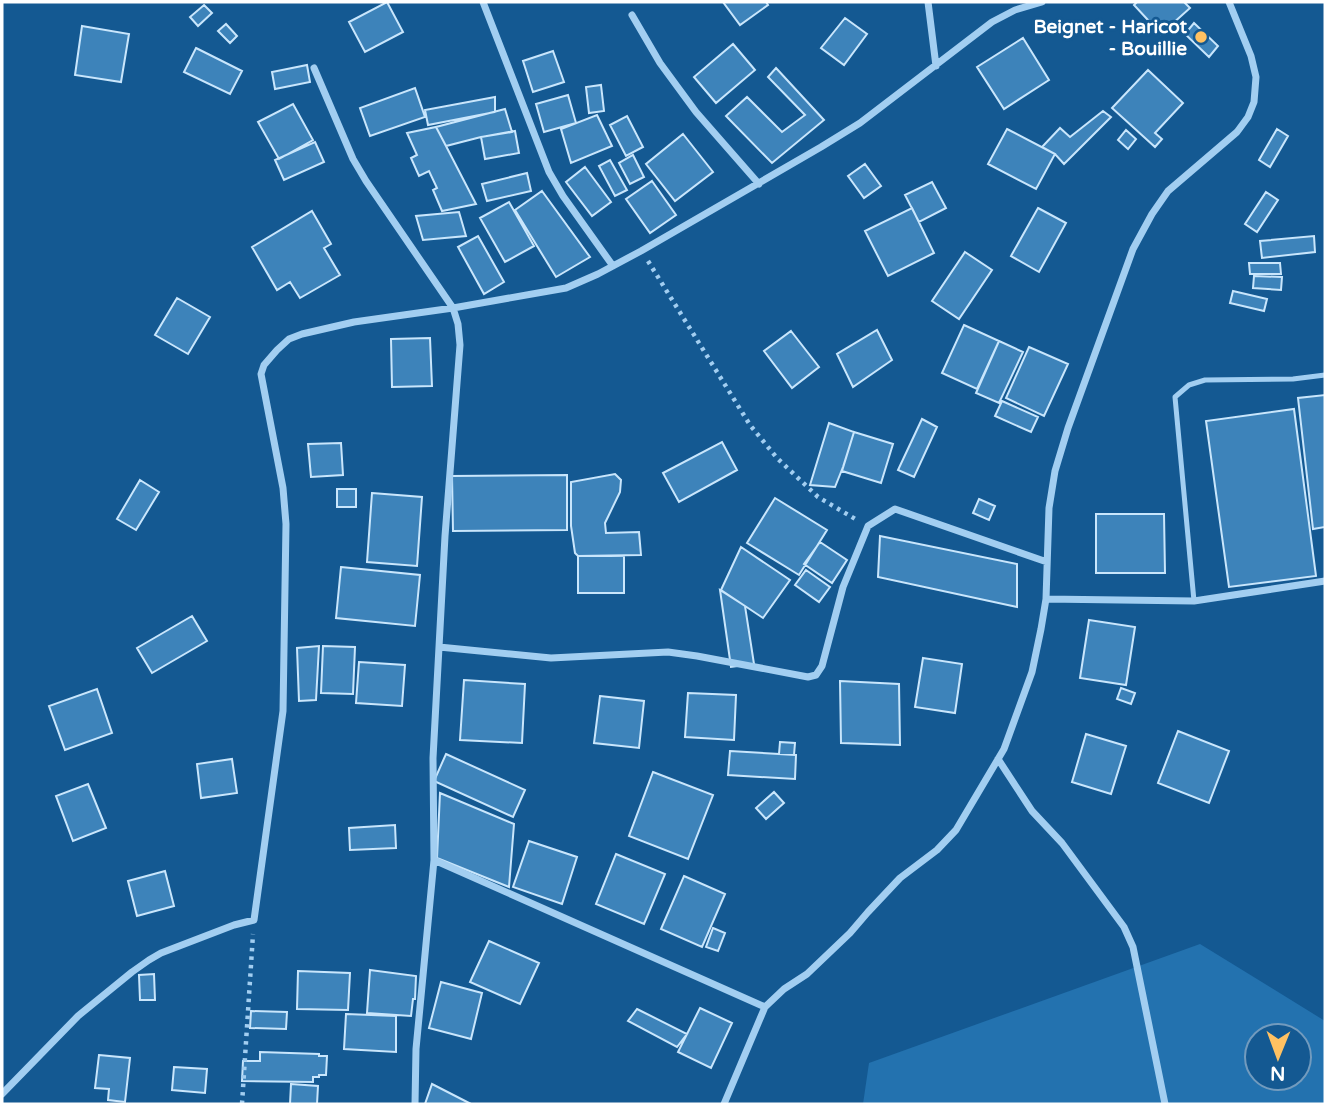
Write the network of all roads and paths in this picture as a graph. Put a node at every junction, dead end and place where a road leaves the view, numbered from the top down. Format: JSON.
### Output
{"nodes":[{"id":1,"x":483,"y":2,"type":"edge"},
{"id":2,"x":928,"y":2,"type":"edge"},
{"id":3,"x":1042,"y":2,"type":"edge"},
{"id":4,"x":1229,"y":2,"type":"edge"},
{"id":5,"x":632,"y":15,"type":"dead end"},
{"id":6,"x":936,"y":66,"type":"junction"},
{"id":7,"x":314,"y":68,"type":"dead end"},
{"id":8,"x":759,"y":184,"type":"junction"},
{"id":9,"x":642,"y":251,"type":"junction"},
{"id":10,"x":613,"y":266,"type":"junction"},
{"id":11,"x":453,"y":308,"type":"junction"},
{"id":12,"x":1325,"y":375,"type":"edge"},
{"id":13,"x":868,"y":526,"type":"junction"},
{"id":14,"x":1047,"y":562,"type":"junction"},
{"id":15,"x":1325,"y":581,"type":"edge"},
{"id":16,"x":1046,"y":599,"type":"junction"},
{"id":17,"x":1194,"y":601,"type":"junction"},
{"id":18,"x":439,"y":647,"type":"junction"},
{"id":19,"x":998,"y":759,"type":"junction"},
{"id":20,"x":434,"y":860,"type":"junction"},
{"id":21,"x":254,"y":920,"type":"junction"},
{"id":22,"x":765,"y":1007,"type":"junction"},
{"id":23,"x":2,"y":1094,"type":"edge"},
{"id":24,"x":242,"y":1104,"type":"edge"},
{"id":25,"x":415,"y":1104,"type":"edge"},
{"id":26,"x":724,"y":1104,"type":"edge"},
{"id":27,"x":1165,"y":1104,"type":"edge"}],
"edges":[{"from":1,"to":10,"type":"street"},
{"from":2,"to":6,"type":"street"},
{"from":3,"to":6,"type":"street"},
{"from":4,"to":14,"type":"street"},
{"from":5,"to":8,"type":"street"},
{"from":6,"to":8,"type":"street"},
{"from":7,"to":11,"type":"street"},
{"from":8,"to":9,"type":"street"},
{"from":9,"to":10,"type":"street"},
{"from":9,"to":13,"type":"path"},
{"from":10,"to":11,"type":"street"},
{"from":11,"to":18,"type":"street"},
{"from":11,"to":21,"type":"street"},
{"from":12,"to":17,"type":"lane"},
{"from":13,"to":14,"type":"street"},
{"from":13,"to":18,"type":"street"},
{"from":14,"to":16,"type":"street"},
{"from":15,"to":17,"type":"street"},
{"from":16,"to":17,"type":"street"},
{"from":16,"to":19,"type":"street"},
{"from":18,"to":20,"type":"street"},
{"from":19,"to":22,"type":"street"},
{"from":19,"to":27,"type":"street"},
{"from":20,"to":22,"type":"street"},
{"from":20,"to":25,"type":"street"},
{"from":21,"to":23,"type":"street"},
{"from":21,"to":24,"type":"path"},
{"from":22,"to":26,"type":"street"}]}
